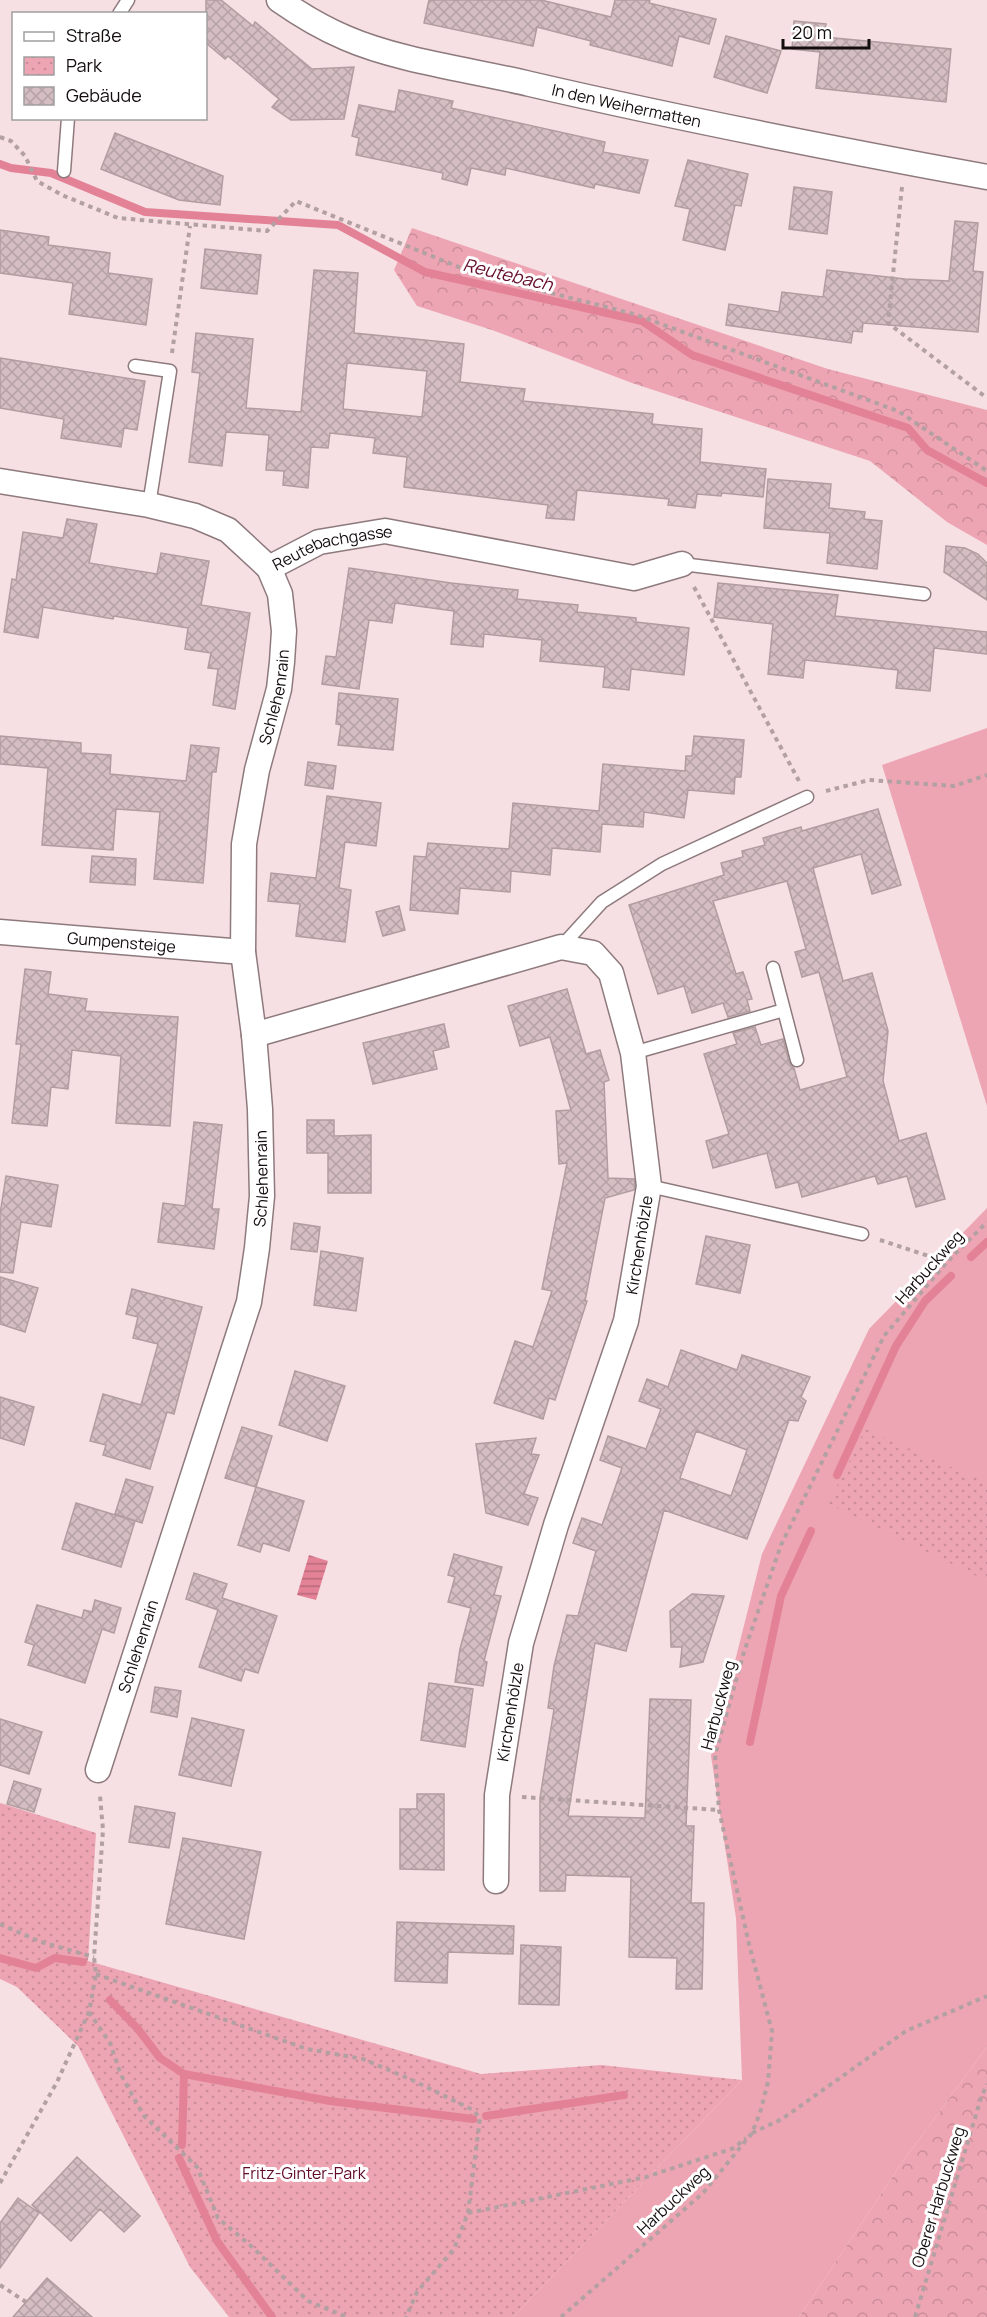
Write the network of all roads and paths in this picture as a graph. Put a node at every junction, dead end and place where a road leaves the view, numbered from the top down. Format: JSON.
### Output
{"nodes":[{"id":1,"x":279,"y":0,"type":"edge"},
{"id":2,"x":68,"y":120,"type":"edge"},
{"id":3,"x":0,"y":137,"type":"edge"},
{"id":4,"x":905,"y":162,"type":"junction"},
{"id":5,"x":64,"y":171,"type":"dead end"},
{"id":6,"x":987,"y":177,"type":"edge"},
{"id":7,"x":190,"y":226,"type":"junction"},
{"id":8,"x":135,"y":366,"type":"dead end"},
{"id":9,"x":170,"y":371,"type":"junction"},
{"id":10,"x":987,"y":398,"type":"edge"},
{"id":11,"x":987,"y":471,"type":"edge"},
{"id":12,"x":0,"y":481,"type":"edge"},
{"id":13,"x":149,"y":505,"type":"junction"},
{"id":14,"x":682,"y":564,"type":"junction"},
{"id":15,"x":268,"y":568,"type":"junction"},
{"id":16,"x":924,"y":594,"type":"dead end"},
{"id":17,"x":987,"y":776,"type":"edge"},
{"id":18,"x":807,"y":797,"type":"junction"},
{"id":19,"x":0,"y":932,"type":"edge"},
{"id":20,"x":561,"y":947,"type":"junction"},
{"id":21,"x":243,"y":952,"type":"junction"},
{"id":22,"x":773,"y":968,"type":"dead end"},
{"id":23,"x":784,"y":1010,"type":"junction"},
{"id":24,"x":254,"y":1035,"type":"junction"},
{"id":25,"x":633,"y":1053,"type":"junction"},
{"id":26,"x":797,"y":1060,"type":"dead end"},
{"id":27,"x":649,"y":1186,"type":"junction"},
{"id":28,"x":987,"y":1222,"type":"edge"},
{"id":29,"x":862,"y":1234,"type":"joint"},
{"id":30,"x":947,"y":1262,"type":"junction"},
{"id":31,"x":98,"y":1770,"type":"joint"},
{"id":32,"x":542,"y":1798,"type":"dead end"},
{"id":33,"x":718,"y":1810,"type":"junction"},
{"id":34,"x":496,"y":1881,"type":"dead end"},
{"id":35,"x":0,"y":1924,"type":"edge"},
{"id":36,"x":94,"y":1957,"type":"junction"},
{"id":37,"x":96,"y":1974,"type":"junction"},
{"id":38,"x":987,"y":1996,"type":"edge"},
{"id":39,"x":89,"y":2012,"type":"junction"},
{"id":40,"x":987,"y":2084,"type":"edge"},
{"id":41,"x":752,"y":2133,"type":"junction"},
{"id":42,"x":0,"y":2183,"type":"edge"},
{"id":43,"x":468,"y":2213,"type":"junction"},
{"id":44,"x":0,"y":2285,"type":"edge"},
{"id":45,"x":26,"y":2302,"type":"dead end"},
{"id":46,"x":347,"y":2317,"type":"edge"},
{"id":47,"x":406,"y":2317,"type":"edge"},
{"id":48,"x":561,"y":2317,"type":"edge"},
{"id":49,"x":915,"y":2317,"type":"edge"}],
"edges":[{"from":1,"to":4,"type":"street","name":"In den Weihermatten"},
{"from":2,"to":5,"type":"lane"},
{"from":3,"to":7,"type":"path"},
{"from":4,"to":6,"type":"street","name":"In den Weihermatten"},
{"from":4,"to":10,"type":"path"},
{"from":7,"to":9,"type":"path"},
{"from":7,"to":11,"type":"path"},
{"from":8,"to":9,"type":"lane"},
{"from":9,"to":13,"type":"lane"},
{"from":12,"to":13,"type":"street","name":"Reutebachgasse"},
{"from":13,"to":15,"type":"street","name":"Reutebachgasse"},
{"from":14,"to":15,"type":"street","name":"Reutebachgasse"},
{"from":14,"to":16,"type":"lane"},
{"from":14,"to":18,"type":"path"},
{"from":15,"to":21,"type":"street","name":"Schlehenrain"},
{"from":17,"to":18,"type":"path"},
{"from":18,"to":20,"type":"lane"},
{"from":19,"to":21,"type":"street","name":"Gumpensteige"},
{"from":20,"to":24,"type":"street","name":"Kirchenhölzle"},
{"from":20,"to":25,"type":"street","name":"Kirchenhölzle"},
{"from":21,"to":24,"type":"street","name":"Schlehenrain"},
{"from":22,"to":23,"type":"lane"},
{"from":23,"to":25,"type":"lane"},
{"from":23,"to":26,"type":"lane"},
{"from":24,"to":31,"type":"street","name":"Schlehenrain"},
{"from":25,"to":27,"type":"street","name":"Kirchenhölzle"},
{"from":27,"to":29,"type":"lane"},
{"from":27,"to":34,"type":"street","name":"Kirchenhölzle"},
{"from":28,"to":30,"type":"path","name":"Harbuckweg"},
{"from":29,"to":30,"type":"path"},
{"from":30,"to":33,"type":"path","name":"Harbuckweg"},
{"from":31,"to":36,"type":"path"},
{"from":32,"to":33,"type":"path"},
{"from":33,"to":41,"type":"path","name":"Harbuckweg"},
{"from":35,"to":36,"type":"path"},
{"from":36,"to":37,"type":"path"},
{"from":37,"to":39,"type":"path"},
{"from":37,"to":43,"type":"path"},
{"from":38,"to":41,"type":"path"},
{"from":39,"to":42,"type":"path"},
{"from":39,"to":46,"type":"path"},
{"from":40,"to":49,"type":"path","name":"Oberer Harbuckweg"},
{"from":41,"to":43,"type":"path"},
{"from":41,"to":48,"type":"path","name":"Harbuckweg"},
{"from":43,"to":47,"type":"path"},
{"from":44,"to":45,"type":"path"}]}
